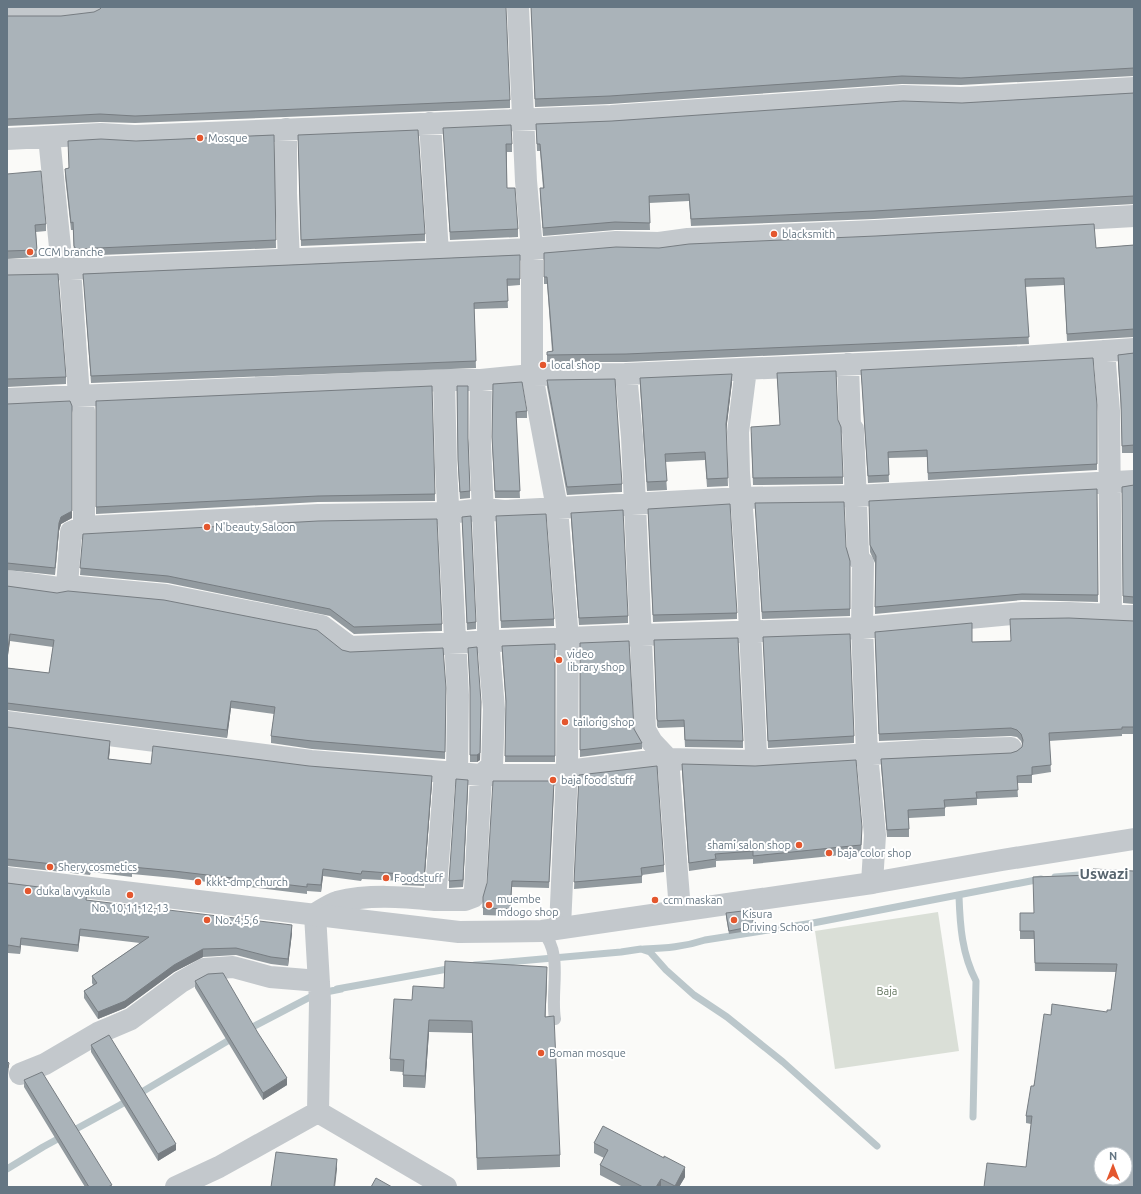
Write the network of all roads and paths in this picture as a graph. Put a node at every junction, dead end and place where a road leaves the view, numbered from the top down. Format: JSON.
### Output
{"nodes":[{"id":1,"x":92,"y":7,"type":"edge"},
{"id":2,"x":518,"y":7,"type":"edge"},
{"id":3,"x":7,"y":11,"type":"edge"},
{"id":4,"x":1134,"y":88,"type":"edge"},
{"id":5,"x":523,"y":120,"type":"junction"},
{"id":6,"x":430,"y":123,"type":"junction"},
{"id":7,"x":286,"y":129,"type":"junction"},
{"id":8,"x":49,"y":137,"type":"junction"},
{"id":9,"x":7,"y":139,"type":"edge"},
{"id":10,"x":1134,"y":216,"type":"edge"},
{"id":11,"x":532,"y":249,"type":"junction"},
{"id":12,"x":438,"y":254,"type":"junction"},
{"id":13,"x":289,"y":260,"type":"junction"},
{"id":14,"x":70,"y":269,"type":"junction"},
{"id":15,"x":7,"y":270,"type":"edge"},
{"id":16,"x":1134,"y":349,"type":"edge"},
{"id":17,"x":1104,"y":351,"type":"junction"},
{"id":18,"x":848,"y":364,"type":"junction"},
{"id":19,"x":746,"y":368,"type":"junction"},
{"id":20,"x":532,"y":374,"type":"junction"},
{"id":21,"x":626,"y":374,"type":"junction"},
{"id":22,"x":444,"y":380,"type":"junction"},
{"id":23,"x":481,"y":380,"type":"junction"},
{"id":24,"x":80,"y":396,"type":"junction"},
{"id":25,"x":7,"y":399,"type":"edge"},
{"id":26,"x":1134,"y":481,"type":"edge"},
{"id":27,"x":1110,"y":483,"type":"junction"},
{"id":28,"x":856,"y":496,"type":"junction"},
{"id":29,"x":741,"y":498,"type":"junction"},
{"id":30,"x":636,"y":504,"type":"junction"},
{"id":31,"x":558,"y":508,"type":"junction"},
{"id":32,"x":483,"y":509,"type":"junction"},
{"id":33,"x":449,"y":513,"type":"junction"},
{"id":34,"x":84,"y":528,"type":"junction"},
{"id":35,"x":7,"y":581,"type":"edge"},
{"id":36,"x":67,"y":586,"type":"junction"},
{"id":37,"x":1111,"y":615,"type":"junction"},
{"id":38,"x":1134,"y":616,"type":"edge"},
{"id":39,"x":862,"y":628,"type":"junction"},
{"id":40,"x":751,"y":631,"type":"junction"},
{"id":41,"x":641,"y":634,"type":"junction"},
{"id":42,"x":568,"y":639,"type":"junction"},
{"id":43,"x":455,"y":642,"type":"junction"},
{"id":44,"x":489,"y":642,"type":"junction"},
{"id":45,"x":7,"y":722,"type":"edge"},
{"id":46,"x":1011,"y":748,"type":"dead end"},
{"id":47,"x":867,"y":754,"type":"junction"},
{"id":48,"x":668,"y":759,"type":"junction"},
{"id":49,"x":754,"y":761,"type":"junction"},
{"id":50,"x":567,"y":771,"type":"junction"},
{"id":51,"x":451,"y":773,"type":"junction"},
{"id":52,"x":482,"y":775,"type":"junction"},
{"id":53,"x":1134,"y":839,"type":"edge"},
{"id":54,"x":7,"y":878,"type":"edge"},
{"id":55,"x":872,"y":883,"type":"junction"},
{"id":56,"x":435,"y":900,"type":"junction"},
{"id":57,"x":680,"y":910,"type":"junction"},
{"id":58,"x":315,"y":914,"type":"junction"},
{"id":59,"x":551,"y":929,"type":"junction"},
{"id":60,"x":320,"y":990,"type":"junction"},
{"id":61,"x":555,"y":1019,"type":"edge"},
{"id":62,"x":20,"y":1074,"type":"dead end"},
{"id":63,"x":318,"y":1112,"type":"junction"},
{"id":64,"x":176,"y":1187,"type":"edge"},
{"id":65,"x":446,"y":1187,"type":"edge"}],
"edges":[{"from":1,"to":3,"type":"street"},
{"from":2,"to":5,"type":"street"},
{"from":4,"to":5,"type":"street"},
{"from":5,"to":6,"type":"street"},
{"from":5,"to":11,"type":"street"},
{"from":6,"to":7,"type":"street"},
{"from":6,"to":12,"type":"street"},
{"from":7,"to":8,"type":"street"},
{"from":7,"to":13,"type":"street"},
{"from":8,"to":9,"type":"street"},
{"from":8,"to":14,"type":"street"},
{"from":10,"to":11,"type":"street"},
{"from":11,"to":12,"type":"street"},
{"from":11,"to":20,"type":"street"},
{"from":12,"to":13,"type":"street"},
{"from":13,"to":14,"type":"street"},
{"from":14,"to":15,"type":"street"},
{"from":14,"to":24,"type":"street"},
{"from":16,"to":17,"type":"street"},
{"from":17,"to":18,"type":"street"},
{"from":17,"to":27,"type":"street"},
{"from":18,"to":19,"type":"street"},
{"from":18,"to":28,"type":"street"},
{"from":19,"to":21,"type":"street"},
{"from":19,"to":29,"type":"street"},
{"from":20,"to":21,"type":"street"},
{"from":20,"to":23,"type":"street"},
{"from":20,"to":31,"type":"street"},
{"from":21,"to":30,"type":"street"},
{"from":22,"to":23,"type":"street"},
{"from":22,"to":24,"type":"street"},
{"from":22,"to":33,"type":"street"},
{"from":23,"to":32,"type":"street"},
{"from":24,"to":25,"type":"street"},
{"from":24,"to":34,"type":"street"},
{"from":26,"to":27,"type":"street"},
{"from":27,"to":28,"type":"street"},
{"from":27,"to":37,"type":"street"},
{"from":28,"to":29,"type":"street"},
{"from":28,"to":39,"type":"street"},
{"from":29,"to":30,"type":"street"},
{"from":29,"to":40,"type":"street"},
{"from":30,"to":31,"type":"street"},
{"from":30,"to":41,"type":"street"},
{"from":31,"to":32,"type":"street"},
{"from":31,"to":42,"type":"street"},
{"from":32,"to":33,"type":"street"},
{"from":32,"to":44,"type":"street"},
{"from":33,"to":34,"type":"street"},
{"from":33,"to":43,"type":"street"},
{"from":34,"to":36,"type":"street"},
{"from":35,"to":36,"type":"street"},
{"from":36,"to":43,"type":"street"},
{"from":37,"to":38,"type":"street"},
{"from":37,"to":39,"type":"street"},
{"from":39,"to":40,"type":"street"},
{"from":39,"to":47,"type":"street"},
{"from":40,"to":41,"type":"street"},
{"from":40,"to":49,"type":"street"},
{"from":41,"to":42,"type":"street"},
{"from":41,"to":48,"type":"street"},
{"from":42,"to":44,"type":"street"},
{"from":42,"to":50,"type":"street"},
{"from":43,"to":44,"type":"street"},
{"from":43,"to":51,"type":"street"},
{"from":44,"to":52,"type":"street"},
{"from":45,"to":51,"type":"street"},
{"from":46,"to":47,"type":"street"},
{"from":47,"to":49,"type":"street"},
{"from":47,"to":55,"type":"street"},
{"from":48,"to":49,"type":"street"},
{"from":48,"to":50,"type":"street"},
{"from":48,"to":57,"type":"street"},
{"from":50,"to":52,"type":"street"},
{"from":50,"to":59,"type":"street"},
{"from":51,"to":52,"type":"street"},
{"from":51,"to":56,"type":"street"},
{"from":52,"to":56,"type":"street"},
{"from":53,"to":55,"type":"street"},
{"from":54,"to":58,"type":"street"},
{"from":55,"to":57,"type":"street"},
{"from":56,"to":58,"type":"street"},
{"from":57,"to":59,"type":"street"},
{"from":58,"to":59,"type":"street"},
{"from":58,"to":60,"type":"street"},
{"from":59,"to":61,"type":"lane"},
{"from":60,"to":62,"type":"street"},
{"from":60,"to":63,"type":"street"},
{"from":63,"to":64,"type":"street"},
{"from":63,"to":65,"type":"street"}]}
